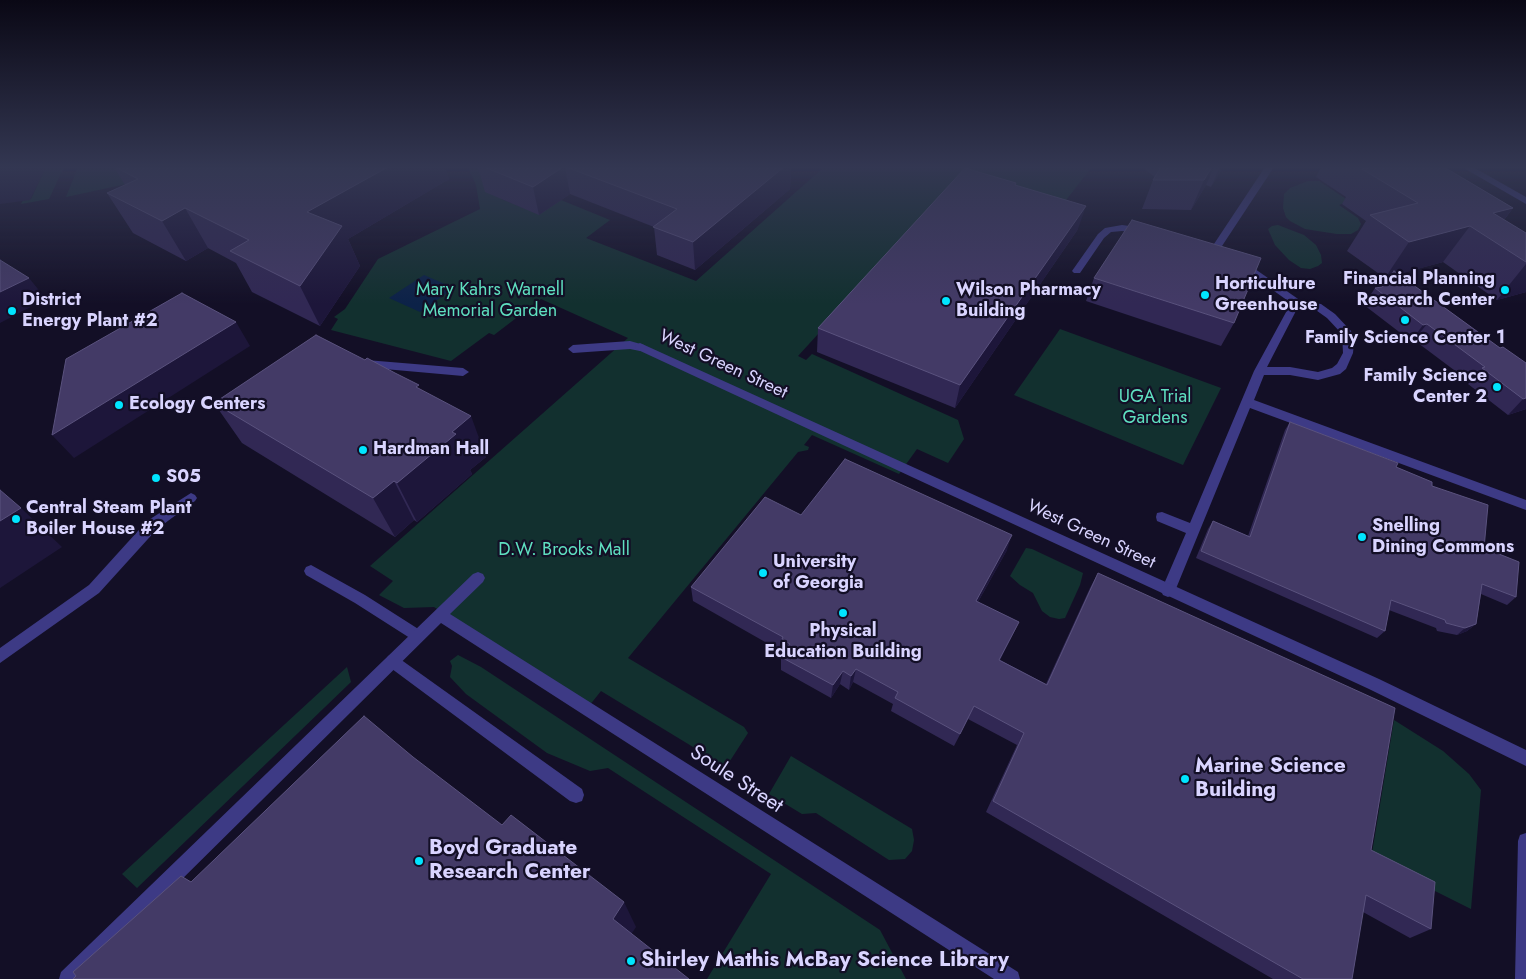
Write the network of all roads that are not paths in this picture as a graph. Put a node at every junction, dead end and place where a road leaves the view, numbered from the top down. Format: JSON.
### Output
{"nodes":[{"id":1,"x":1238,"y":213,"type":"edge"},
{"id":2,"x":1156,"y":233,"type":"edge"},
{"id":3,"x":1077,"y":271,"type":"dead end"},
{"id":4,"x":1298,"y":303,"type":"junction"},
{"id":5,"x":574,"y":349,"type":"dead end"},
{"id":6,"x":355,"y":363,"type":"edge"},
{"id":7,"x":1260,"y":371,"type":"junction"},
{"id":8,"x":463,"y":372,"type":"dead end"},
{"id":9,"x":1247,"y":402,"type":"junction"},
{"id":10,"x":191,"y":498,"type":"dead end"},
{"id":11,"x":1526,"y":505,"type":"edge"},
{"id":12,"x":1162,"y":517,"type":"dead end"},
{"id":13,"x":1193,"y":530,"type":"junction"},
{"id":14,"x":311,"y":572,"type":"dead end"},
{"id":15,"x":478,"y":578,"type":"dead end"},
{"id":16,"x":1168,"y":591,"type":"junction"},
{"id":17,"x":440,"y":615,"type":"junction"},
{"id":18,"x":418,"y":636,"type":"junction"},
{"id":19,"x":0,"y":656,"type":"edge"},
{"id":20,"x":391,"y":663,"type":"junction"},
{"id":21,"x":1526,"y":758,"type":"edge"},
{"id":22,"x":576,"y":795,"type":"dead end"},
{"id":23,"x":1526,"y":841,"type":"edge"},
{"id":24,"x":68,"y":979,"type":"edge"},
{"id":25,"x":1010,"y":979,"type":"edge"},
{"id":26,"x":1524,"y":979,"type":"edge"}],
"edges":[{"from":1,"to":4,"type":"street"},
{"from":2,"to":3,"type":"street"},
{"from":4,"to":7,"type":"street"},
{"from":4,"to":7,"type":"street"},
{"from":5,"to":16,"type":"street","name":"West Green Street"},
{"from":6,"to":8,"type":"street"},
{"from":7,"to":9,"type":"street"},
{"from":9,"to":11,"type":"street"},
{"from":9,"to":13,"type":"street"},
{"from":10,"to":19,"type":"street"},
{"from":12,"to":13,"type":"street"},
{"from":13,"to":16,"type":"street"},
{"from":14,"to":18,"type":"street"},
{"from":15,"to":17,"type":"street"},
{"from":16,"to":21,"type":"street","name":"West Green Street"},
{"from":17,"to":18,"type":"street"},
{"from":17,"to":25,"type":"street","name":"Soule Street"},
{"from":18,"to":20,"type":"street"},
{"from":20,"to":22,"type":"street"},
{"from":20,"to":24,"type":"street"},
{"from":23,"to":26,"type":"street"}]}
